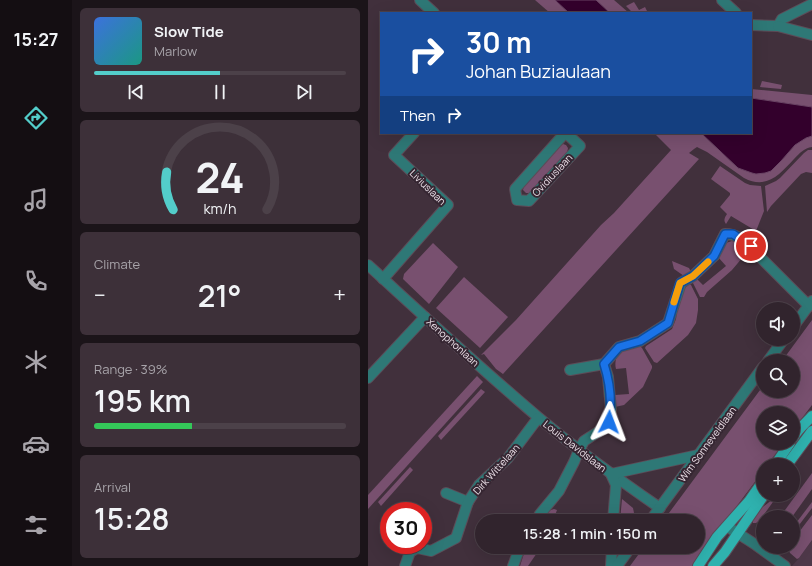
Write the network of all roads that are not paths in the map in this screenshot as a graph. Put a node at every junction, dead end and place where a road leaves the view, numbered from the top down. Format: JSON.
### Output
{"nodes":[{"id":1,"x":420,"y":0,"type":"edge"},
{"id":2,"x":722,"y":0,"type":"edge"},
{"id":3,"x":812,"y":4,"type":"edge"},
{"id":4,"x":433,"y":12,"type":"edge"},
{"id":5,"x":735,"y":12,"type":"edge"},
{"id":6,"x":752,"y":25,"type":"edge"},
{"id":7,"x":778,"y":26,"type":"junction"},
{"id":8,"x":812,"y":35,"type":"edge"},
{"id":9,"x":413,"y":134,"type":"edge"},
{"id":10,"x":564,"y":134,"type":"edge"},
{"id":11,"x":566,"y":134,"type":"edge"},
{"id":12,"x":368,"y":265,"type":"edge"},
{"id":13,"x":383,"y":279,"type":"junction"},
{"id":14,"x":810,"y":304,"type":"edge"},
{"id":15,"x":425,"y":317,"type":"junction"},
{"id":16,"x":800,"y":318,"type":"edge"},
{"id":17,"x":604,"y":364,"type":"junction"},
{"id":18,"x":570,"y":370,"type":"dead end"},
{"id":19,"x":756,"y":376,"type":"edge"},
{"id":20,"x":368,"y":378,"type":"edge"},
{"id":21,"x":812,"y":416,"type":"edge"},
{"id":22,"x":538,"y":418,"type":"junction"},
{"id":23,"x":800,"y":428,"type":"edge"},
{"id":24,"x":812,"y":431,"type":"edge"},
{"id":25,"x":582,"y":446,"type":"junction"},
{"id":26,"x":698,"y":455,"type":"junction"},
{"id":27,"x":792,"y":458,"type":"edge"},
{"id":28,"x":611,"y":474,"type":"junction"},
{"id":29,"x":756,"y":492,"type":"edge"},
{"id":30,"x":446,"y":493,"type":"dead end"},
{"id":31,"x":468,"y":502,"type":"junction"},
{"id":32,"x":759,"y":502,"type":"edge"},
{"id":33,"x":660,"y":508,"type":"junction"},
{"id":34,"x":540,"y":514,"type":"edge"},
{"id":35,"x":614,"y":514,"type":"edge"},
{"id":36,"x":655,"y":514,"type":"edge"},
{"id":37,"x":728,"y":526,"type":"junction"},
{"id":38,"x":738,"y":532,"type":"junction"},
{"id":39,"x":517,"y":554,"type":"edge"},
{"id":40,"x":612,"y":554,"type":"edge"},
{"id":41,"x":626,"y":554,"type":"edge"},
{"id":42,"x":406,"y":566,"type":"edge"},
{"id":43,"x":513,"y":566,"type":"edge"},
{"id":44,"x":611,"y":566,"type":"edge"},
{"id":45,"x":617,"y":566,"type":"edge"},
{"id":46,"x":698,"y":566,"type":"edge"},
{"id":47,"x":713,"y":566,"type":"edge"},
{"id":48,"x":784,"y":566,"type":"edge"}],
"edges":[{"from":1,"to":4,"type":"street"},
{"from":2,"to":5,"type":"street"},
{"from":3,"to":7,"type":"street"},
{"from":6,"to":7,"type":"street"},
{"from":7,"to":8,"type":"street"},
{"from":9,"to":13,"type":"street","name":"Liviuslaan"},
{"from":10,"to":11,"type":"street","name":"Ovidiuslaan"},
{"from":12,"to":13,"type":"street","name":"Xenophonlaan"},
{"from":13,"to":15,"type":"street","name":"Xenophonlaan"},
{"from":14,"to":16,"type":"street"},
{"from":14,"to":17,"type":"street"},
{"from":15,"to":20,"type":"street"},
{"from":15,"to":22,"type":"street","name":"Xenophonlaan"},
{"from":17,"to":18,"type":"street"},
{"from":17,"to":25,"type":"street"},
{"from":19,"to":26,"type":"street","name":"Wim Sonneveldlaan"},
{"from":21,"to":23,"type":"main road"},
{"from":22,"to":25,"type":"street","name":"Louis Davidslaan"},
{"from":22,"to":31,"type":"street","name":"Dirk Wittelaan"},
{"from":24,"to":27,"type":"main road"},
{"from":25,"to":28,"type":"street","name":"Louis Davidslaan"},
{"from":25,"to":34,"type":"street"},
{"from":26,"to":28,"type":"street","name":"Louis Davidslaan"},
{"from":26,"to":33,"type":"street","name":"Wim Sonneveldlaan"},
{"from":28,"to":33,"type":"street","name":"Louis Davidslaan"},
{"from":28,"to":35,"type":"street","name":"Louis Davidslaan"},
{"from":29,"to":37,"type":"main road"},
{"from":30,"to":31,"type":"street","name":"Dirk Wittelaan"},
{"from":31,"to":42,"type":"street","name":"Dirk Wittelaan"},
{"from":32,"to":38,"type":"main road"},
{"from":33,"to":36,"type":"street","name":"Wim Sonneveldlaan"},
{"from":37,"to":38,"type":"street"},
{"from":37,"to":46,"type":"main road"},
{"from":38,"to":47,"type":"main road"},
{"from":38,"to":48,"type":"street"},
{"from":39,"to":43,"type":"street"},
{"from":40,"to":44,"type":"street"},
{"from":41,"to":45,"type":"street"}]}
